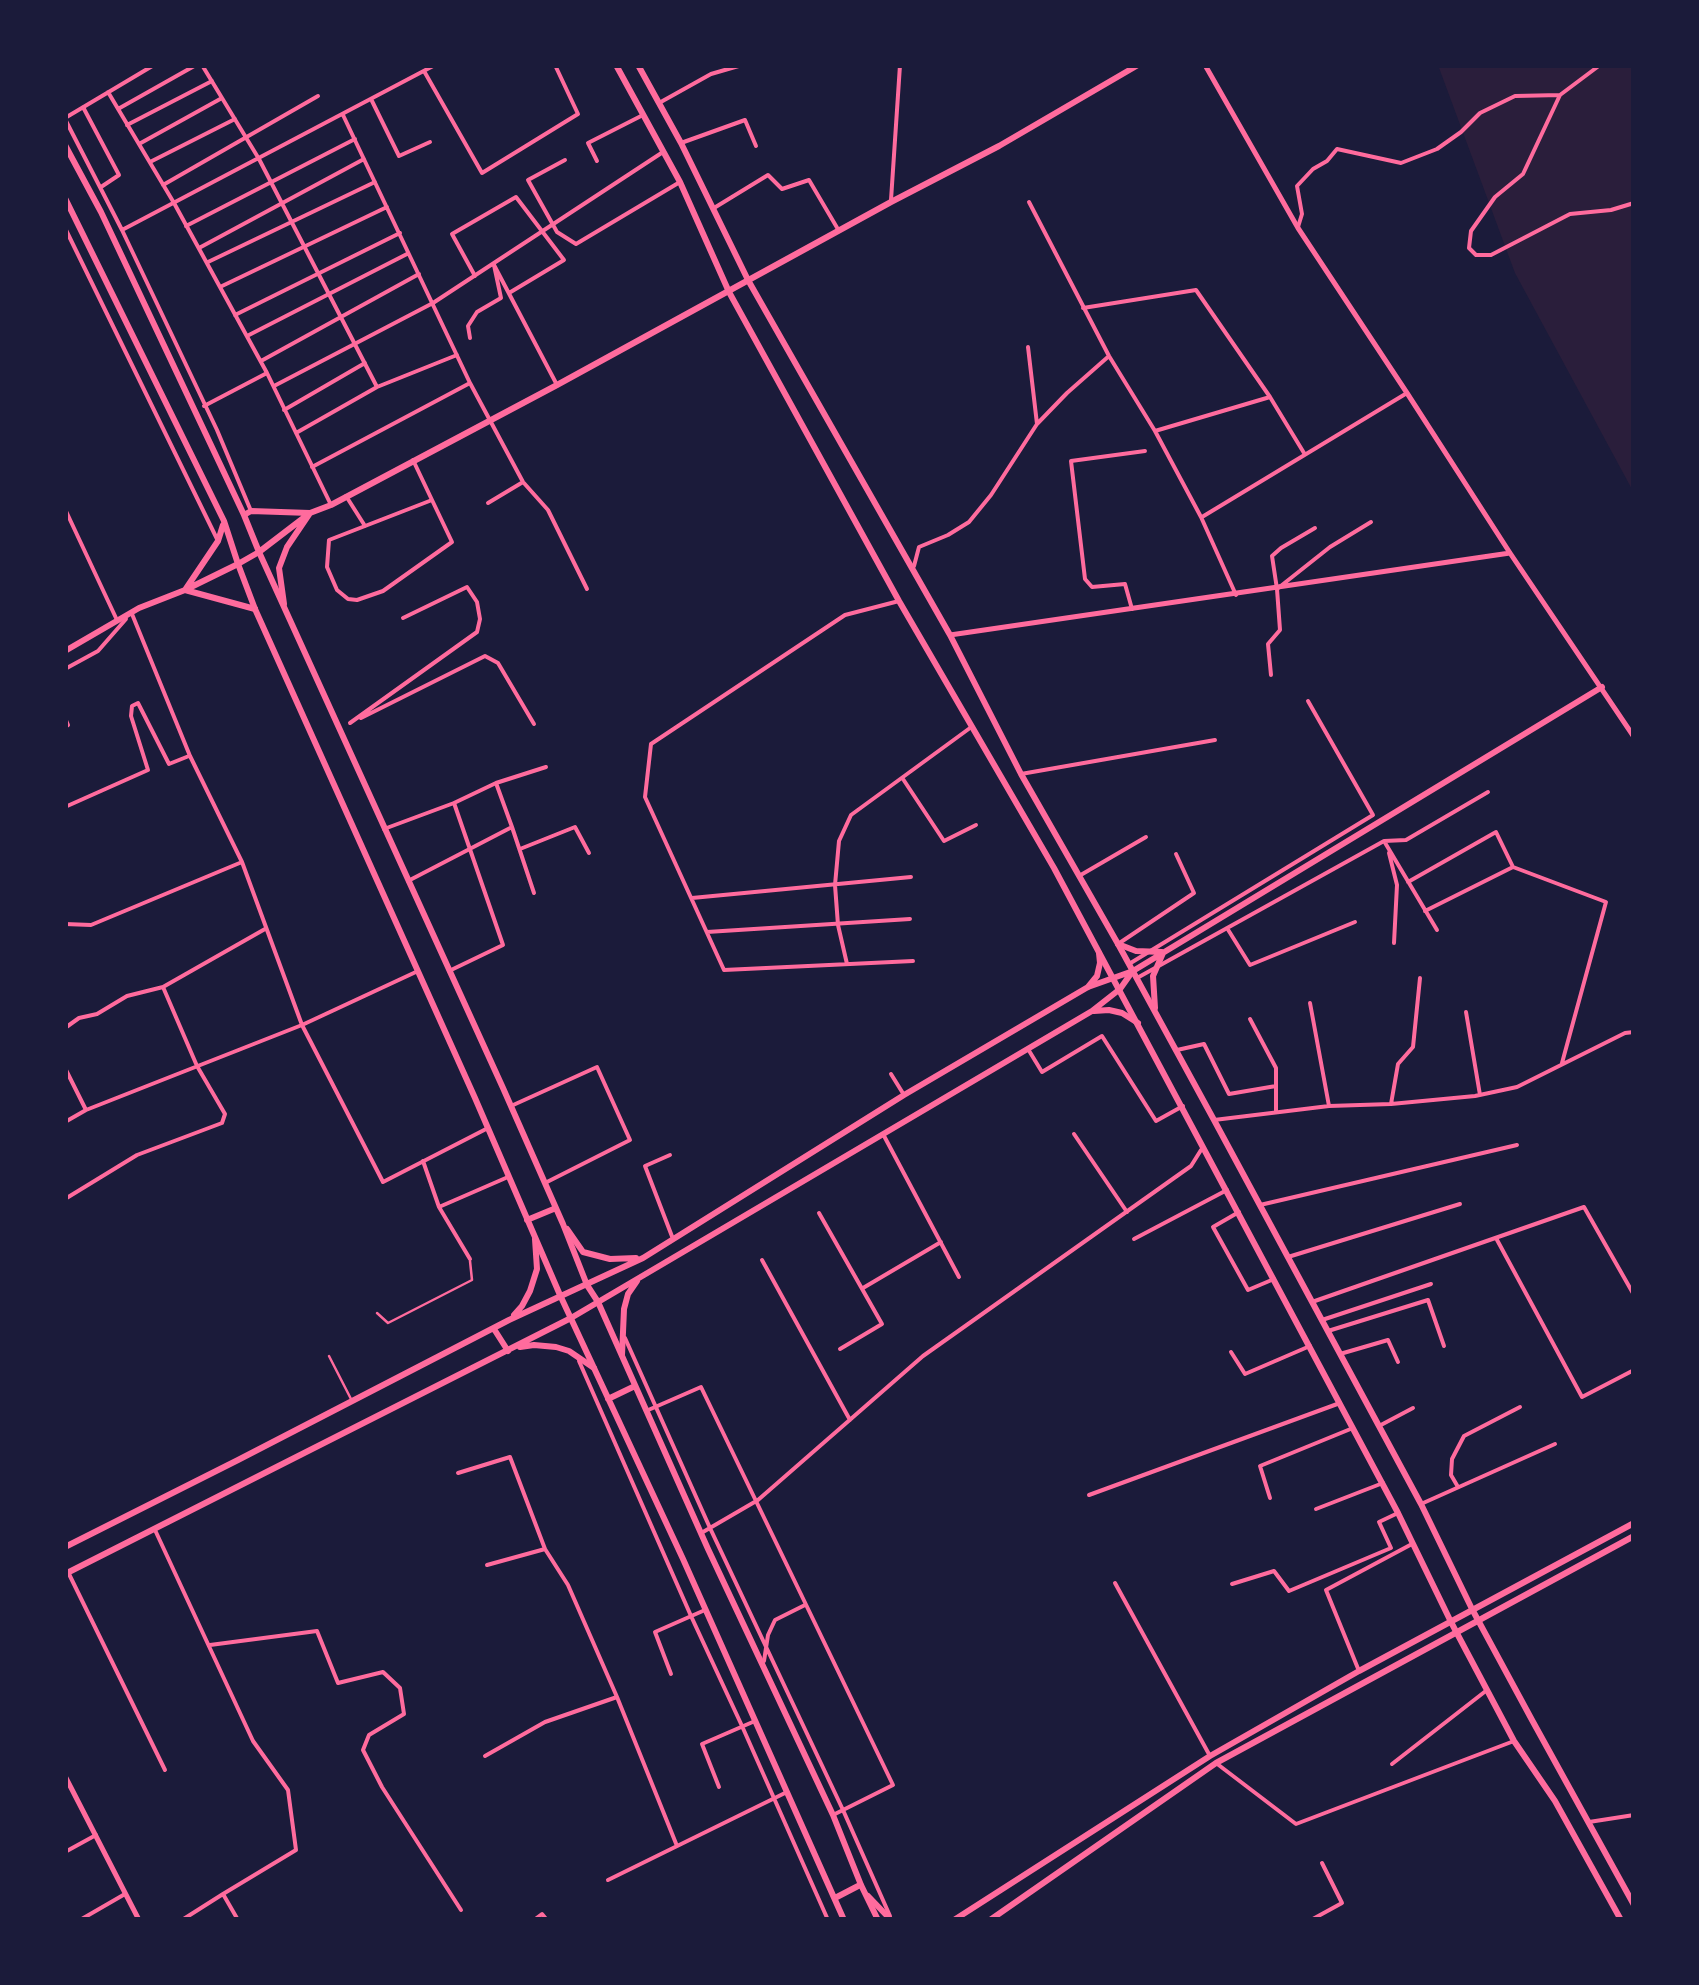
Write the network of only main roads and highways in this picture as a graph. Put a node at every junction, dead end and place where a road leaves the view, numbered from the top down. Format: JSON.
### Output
{"nodes":[{"id":1,"x":616,"y":65,"type":"edge"},
{"id":2,"x":638,"y":65,"type":"edge"},
{"id":3,"x":1138,"y":65,"type":"edge"},
{"id":4,"x":65,"y":145,"type":"edge"},
{"id":5,"x":65,"y":198,"type":"edge"},
{"id":6,"x":748,"y":280,"type":"junction"},
{"id":7,"x":728,"y":292,"type":"junction"},
{"id":8,"x":248,"y":513,"type":"junction"},
{"id":9,"x":310,"y":514,"type":"junction"},
{"id":10,"x":224,"y":521,"type":"junction"},
{"id":11,"x":259,"y":552,"type":"junction"},
{"id":12,"x":238,"y":564,"type":"junction"},
{"id":13,"x":185,"y":590,"type":"junction"},
{"id":14,"x":284,"y":606,"type":"junction"},
{"id":15,"x":255,"y":609,"type":"junction"},
{"id":16,"x":65,"y":651,"type":"edge"},
{"id":17,"x":1602,"y":687,"type":"road end"},
{"id":18,"x":1095,"y":942,"type":"junction"},
{"id":19,"x":1118,"y":944,"type":"junction"},
{"id":20,"x":1164,"y":952,"type":"junction"},
{"id":21,"x":1133,"y":971,"type":"junction"},
{"id":22,"x":1113,"y":978,"type":"junction"},
{"id":23,"x":1088,"y":987,"type":"junction"},
{"id":24,"x":1120,"y":989,"type":"junction"},
{"id":25,"x":1092,"y":1011,"type":"junction"},
{"id":26,"x":1156,"y":1012,"type":"junction"},
{"id":27,"x":1140,"y":1025,"type":"junction"},
{"id":28,"x":556,"y":1208,"type":"junction"},
{"id":29,"x":528,"y":1220,"type":"junction"},
{"id":30,"x":563,"y":1224,"type":"junction"},
{"id":31,"x":535,"y":1238,"type":"junction"},
{"id":32,"x":656,"y":1250,"type":"junction"},
{"id":33,"x":643,"y":1258,"type":"junction"},
{"id":34,"x":663,"y":1264,"type":"junction"},
{"id":35,"x":639,"y":1278,"type":"junction"},
{"id":36,"x":587,"y":1285,"type":"junction"},
{"id":37,"x":560,"y":1295,"type":"junction"},
{"id":38,"x":598,"y":1302,"type":"junction"},
{"id":39,"x":571,"y":1318,"type":"junction"},
{"id":40,"x":509,"y":1320,"type":"junction"},
{"id":41,"x":494,"y":1329,"type":"junction"},
{"id":42,"x":511,"y":1349,"type":"junction"},
{"id":43,"x":622,"y":1356,"type":"junction"},
{"id":44,"x":594,"y":1368,"type":"junction"},
{"id":45,"x":635,"y":1386,"type":"junction"},
{"id":46,"x":608,"y":1399,"type":"junction"},
{"id":47,"x":1634,"y":1524,"type":"edge"},
{"id":48,"x":1634,"y":1536,"type":"edge"},
{"id":49,"x":65,"y":1547,"type":"edge"},
{"id":50,"x":67,"y":1573,"type":"edge"},
{"id":51,"x":1472,"y":1609,"type":"junction"},
{"id":52,"x":1480,"y":1621,"type":"junction"},
{"id":53,"x":1451,"y":1622,"type":"junction"},
{"id":54,"x":1458,"y":1632,"type":"junction"},
{"id":55,"x":863,"y":1889,"type":"junction"},
{"id":56,"x":834,"y":1898,"type":"junction"},
{"id":57,"x":1634,"y":1905,"type":"edge"},
{"id":58,"x":844,"y":1920,"type":"edge"},
{"id":59,"x":878,"y":1920,"type":"edge"},
{"id":60,"x":891,"y":1920,"type":"edge"},
{"id":61,"x":954,"y":1920,"type":"edge"},
{"id":62,"x":990,"y":1920,"type":"edge"},
{"id":63,"x":1621,"y":1920,"type":"edge"}],
"edges":[{"from":1,"to":7,"type":"main road"},
{"from":2,"to":6,"type":"main road"},
{"from":3,"to":6,"type":"main road"},
{"from":4,"to":8,"type":"main road"},
{"from":5,"to":10,"type":"main road"},
{"from":6,"to":7,"type":"main road"},
{"from":6,"to":19,"type":"main road"},
{"from":7,"to":9,"type":"main road"},
{"from":7,"to":18,"type":"main road"},
{"from":8,"to":9,"type":"main road"},
{"from":8,"to":11,"type":"main road"},
{"from":9,"to":11,"type":"main road"},
{"from":9,"to":14,"type":"main road"},
{"from":10,"to":12,"type":"main road"},
{"from":10,"to":13,"type":"main road"},
{"from":11,"to":12,"type":"main road"},
{"from":11,"to":14,"type":"main road"},
{"from":12,"to":13,"type":"main road"},
{"from":12,"to":15,"type":"main road"},
{"from":13,"to":15,"type":"main road"},
{"from":13,"to":16,"type":"main road"},
{"from":14,"to":28,"type":"main road"},
{"from":15,"to":29,"type":"main road"},
{"from":17,"to":20,"type":"main road"},
{"from":18,"to":22,"type":"main road"},
{"from":18,"to":23,"type":"main road"},
{"from":19,"to":20,"type":"main road"},
{"from":19,"to":21,"type":"main road"},
{"from":20,"to":21,"type":"main road"},
{"from":20,"to":26,"type":"main road"},
{"from":21,"to":22,"type":"main road"},
{"from":21,"to":24,"type":"main road"},
{"from":21,"to":26,"type":"main road"},
{"from":22,"to":23,"type":"main road"},
{"from":22,"to":24,"type":"main road"},
{"from":23,"to":32,"type":"main road"},
{"from":24,"to":25,"type":"main road"},
{"from":24,"to":27,"type":"main road"},
{"from":25,"to":27,"type":"main road"},
{"from":25,"to":34,"type":"main road"},
{"from":26,"to":51,"type":"main road"},
{"from":27,"to":53,"type":"main road"},
{"from":28,"to":29,"type":"main road"},
{"from":28,"to":30,"type":"main road"},
{"from":29,"to":31,"type":"main road"},
{"from":30,"to":33,"type":"main road"},
{"from":30,"to":36,"type":"main road"},
{"from":31,"to":37,"type":"main road"},
{"from":31,"to":40,"type":"main road"},
{"from":32,"to":33,"type":"main road"},
{"from":32,"to":34,"type":"main road"},
{"from":33,"to":36,"type":"main road"},
{"from":34,"to":35,"type":"main road"},
{"from":35,"to":38,"type":"main road"},
{"from":35,"to":43,"type":"main road"},
{"from":36,"to":37,"type":"main road"},
{"from":36,"to":38,"type":"main road"},
{"from":37,"to":39,"type":"main road"},
{"from":37,"to":40,"type":"main road"},
{"from":38,"to":39,"type":"main road"},
{"from":38,"to":43,"type":"main road"},
{"from":39,"to":42,"type":"main road"},
{"from":39,"to":44,"type":"main road"},
{"from":40,"to":41,"type":"main road"},
{"from":41,"to":42,"type":"main road"},
{"from":41,"to":49,"type":"main road"},
{"from":42,"to":44,"type":"main road"},
{"from":42,"to":50,"type":"main road"},
{"from":43,"to":45,"type":"main road"},
{"from":44,"to":46,"type":"main road"},
{"from":45,"to":46,"type":"main road"},
{"from":45,"to":55,"type":"main road"},
{"from":46,"to":56,"type":"main road"},
{"from":47,"to":51,"type":"main road"},
{"from":48,"to":52,"type":"main road"},
{"from":51,"to":52,"type":"main road"},
{"from":51,"to":53,"type":"main road"},
{"from":52,"to":54,"type":"main road"},
{"from":52,"to":57,"type":"main road"},
{"from":53,"to":54,"type":"main road"},
{"from":53,"to":61,"type":"main road"},
{"from":54,"to":62,"type":"main road"},
{"from":54,"to":63,"type":"main road"},
{"from":55,"to":56,"type":"main road"},
{"from":55,"to":59,"type":"main road"},
{"from":55,"to":60,"type":"main road"},
{"from":56,"to":58,"type":"main road"}]}
